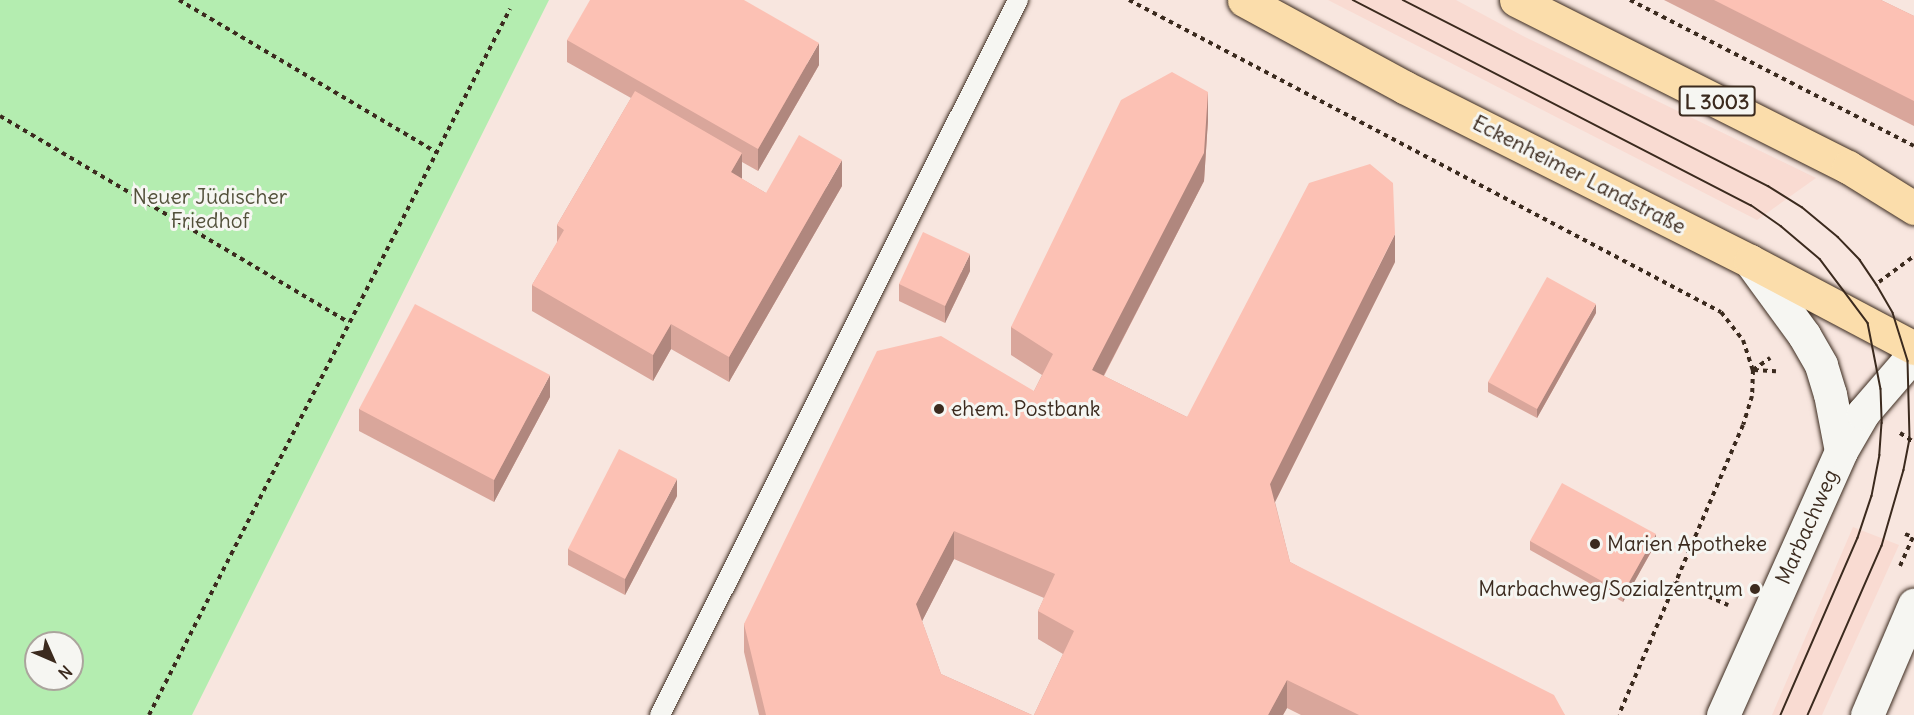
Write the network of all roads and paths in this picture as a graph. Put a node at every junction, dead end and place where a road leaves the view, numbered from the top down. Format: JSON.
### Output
{"nodes":[{"id":1,"x":179,"y":0,"type":"edge"},
{"id":2,"x":1018,"y":0,"type":"edge"},
{"id":3,"x":1129,"y":0,"type":"edge"},
{"id":4,"x":1244,"y":0,"type":"edge"},
{"id":5,"x":1516,"y":0,"type":"edge"},
{"id":6,"x":1630,"y":0,"type":"edge"},
{"id":7,"x":510,"y":9,"type":"dead end"},
{"id":8,"x":0,"y":116,"type":"edge"},
{"id":9,"x":1914,"y":146,"type":"edge"},
{"id":10,"x":436,"y":152,"type":"junction"},
{"id":11,"x":1914,"y":208,"type":"edge"},
{"id":12,"x":1750,"y":261,"type":"junction"},
{"id":13,"x":350,"y":322,"type":"junction"},
{"id":14,"x":1914,"y":348,"type":"edge"},
{"id":15,"x":1914,"y":354,"type":"edge"},
{"id":16,"x":1841,"y":451,"type":"junction"},
{"id":17,"x":1905,"y":534,"type":"dead end"},
{"id":18,"x":1914,"y":537,"type":"edge"},
{"id":19,"x":1674,"y":582,"type":"junction"},
{"id":20,"x":1914,"y":605,"type":"edge"},
{"id":21,"x":1735,"y":608,"type":"dead end"},
{"id":22,"x":149,"y":715,"type":"edge"},
{"id":23,"x":660,"y":715,"type":"edge"},
{"id":24,"x":1619,"y":715,"type":"edge"},
{"id":25,"x":1724,"y":715,"type":"edge"},
{"id":26,"x":1867,"y":715,"type":"edge"}],
"edges":[{"from":1,"to":10,"type":"path"},
{"from":2,"to":23,"type":"lane"},
{"from":3,"to":19,"type":"path"},
{"from":4,"to":12,"type":"main road","name":"Eckenheimer Landstraße"},
{"from":5,"to":11,"type":"main road","number":"L 3003"},
{"from":6,"to":9,"type":"path"},
{"from":7,"to":10,"type":"path"},
{"from":8,"to":13,"type":"path"},
{"from":10,"to":13,"type":"path"},
{"from":12,"to":14,"type":"main road","name":"Eckenheimer Landstraße"},
{"from":12,"to":16,"type":"main road"},
{"from":13,"to":22,"type":"path"},
{"from":15,"to":16,"type":"main road","name":"Marbachweg"},
{"from":16,"to":25,"type":"main road","name":"Marbachweg"},
{"from":17,"to":18,"type":"path"},
{"from":19,"to":21,"type":"path"},
{"from":19,"to":24,"type":"path"},
{"from":20,"to":26,"type":"main road"}]}
